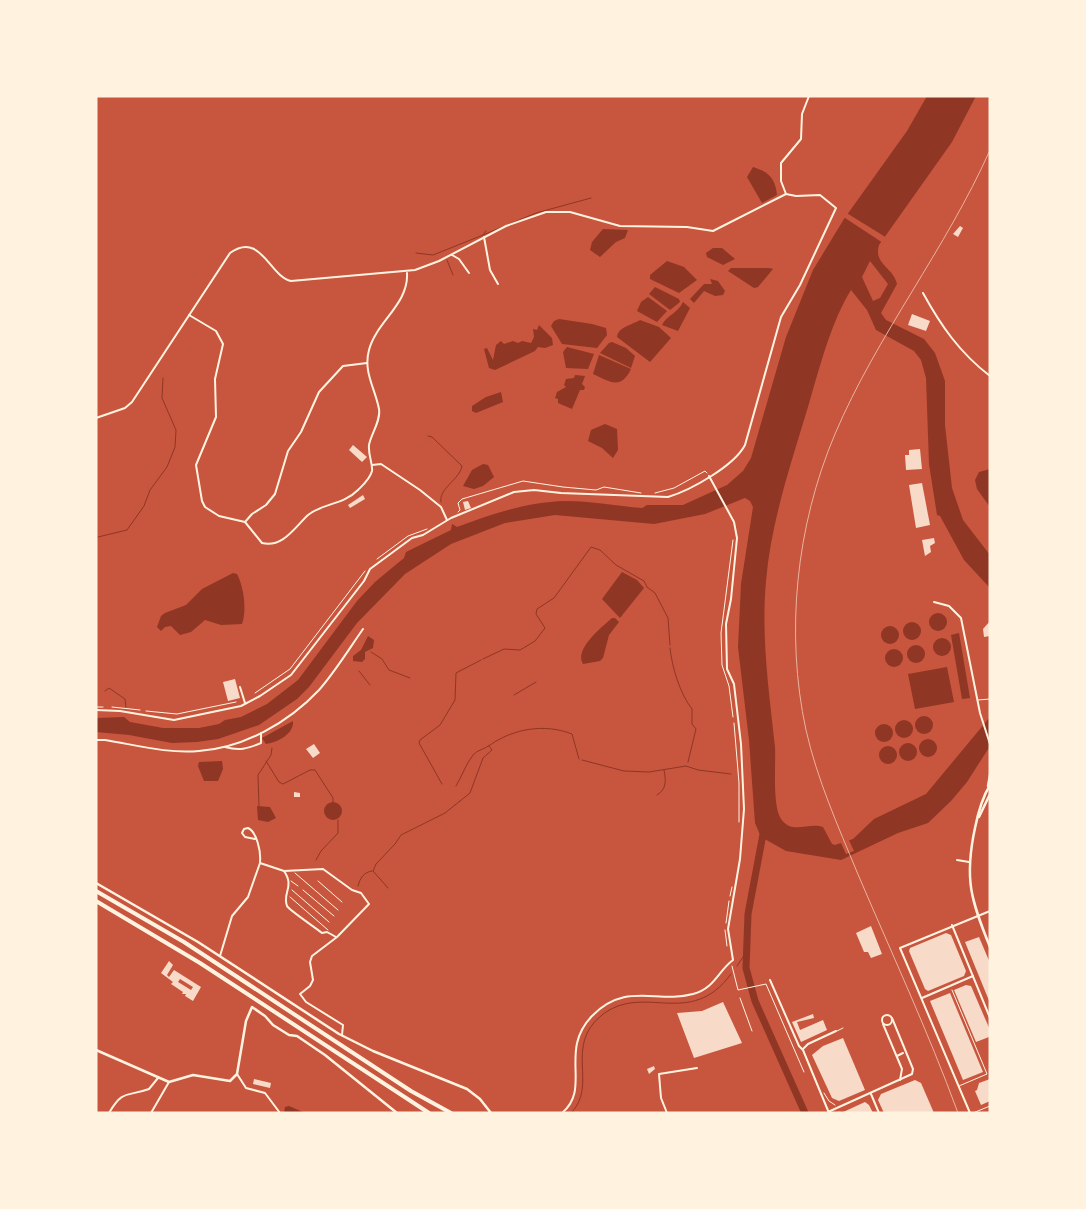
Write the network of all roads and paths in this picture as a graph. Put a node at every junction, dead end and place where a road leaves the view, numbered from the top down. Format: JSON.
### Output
{"nodes":[{"id":1,"x":808,"y":96,"type":"edge"},
{"id":2,"x":786,"y":194,"type":"junction"},
{"id":3,"x":484,"y":237,"type":"junction"},
{"id":4,"x":451,"y":254,"type":"junction"},
{"id":5,"x":407,"y":272,"type":"junction"},
{"id":6,"x":469,"y":272,"type":"dead end"},
{"id":7,"x":498,"y":284,"type":"dead end"},
{"id":8,"x":923,"y":293,"type":"dead end"},
{"id":9,"x":189,"y":315,"type":"junction"},
{"id":10,"x":367,"y":363,"type":"junction"},
{"id":11,"x":989,"y":376,"type":"edge"},
{"id":12,"x":96,"y":418,"type":"edge"},
{"id":13,"x":371,"y":465,"type":"junction"},
{"id":14,"x":709,"y":476,"type":"junction"},
{"id":15,"x":644,"y":493,"type":"dead end"},
{"id":16,"x":652,"y":493,"type":"dead end"},
{"id":17,"x":454,"y":514,"type":"dead end"},
{"id":18,"x":447,"y":520,"type":"junction"},
{"id":19,"x":245,"y":522,"type":"junction"},
{"id":20,"x":934,"y":602,"type":"dead end"},
{"id":21,"x":364,"y":629,"type":"dead end"},
{"id":22,"x":275,"y":680,"type":"dead end"},
{"id":23,"x":240,"y":687,"type":"dead end"},
{"id":24,"x":255,"y":693,"type":"dead end"},
{"id":25,"x":990,"y":699,"type":"edge"},
{"id":26,"x":977,"y":700,"type":"junction"},
{"id":27,"x":236,"y":702,"type":"dead end"},
{"id":28,"x":245,"y":704,"type":"junction"},
{"id":29,"x":96,"y":706,"type":"edge"},
{"id":30,"x":103,"y":707,"type":"dead end"},
{"id":31,"x":112,"y":707,"type":"dead end"},
{"id":32,"x":96,"y":710,"type":"edge"},
{"id":33,"x":140,"y":710,"type":"dead end"},
{"id":34,"x":146,"y":711,"type":"dead end"},
{"id":35,"x":734,"y":723,"type":"dead end"},
{"id":36,"x":262,"y":732,"type":"junction"},
{"id":37,"x":96,"y":740,"type":"edge"},
{"id":38,"x":990,"y":744,"type":"edge"},
{"id":39,"x":225,"y":746,"type":"junction"},
{"id":40,"x":990,"y":775,"type":"edge"},
{"id":41,"x":989,"y":786,"type":"edge"},
{"id":42,"x":990,"y":794,"type":"edge"},
{"id":43,"x":739,"y":822,"type":"dead end"},
{"id":44,"x":976,"y":826,"type":"junction"},
{"id":45,"x":255,"y":839,"type":"junction"},
{"id":46,"x":957,"y":860,"type":"dead end"},
{"id":47,"x":969,"y":862,"type":"junction"},
{"id":48,"x":260,"y":863,"type":"junction"},
{"id":49,"x":293,"y":871,"type":"junction"},
{"id":50,"x":284,"y":872,"type":"junction"},
{"id":51,"x":289,"y":878,"type":"junction"},
{"id":52,"x":318,"y":881,"type":"dead end"},
{"id":53,"x":96,"y":883,"type":"edge"},
{"id":54,"x":298,"y":886,"type":"dead end"},
{"id":55,"x":289,"y":888,"type":"junction"},
{"id":56,"x":303,"y":890,"type":"dead end"},
{"id":57,"x":96,"y":891,"type":"edge"},
{"id":58,"x":287,"y":895,"type":"junction"},
{"id":59,"x":96,"y":901,"type":"edge"},
{"id":60,"x":342,"y":902,"type":"dead end"},
{"id":61,"x":338,"y":910,"type":"dead end"},
{"id":62,"x":990,"y":911,"type":"edge"},
{"id":63,"x":977,"y":915,"type":"junction"},
{"id":64,"x":334,"y":916,"type":"dead end"},
{"id":65,"x":329,"y":922,"type":"dead end"},
{"id":66,"x":952,"y":925,"type":"junction"},
{"id":67,"x":328,"y":932,"type":"junction"},
{"id":68,"x":336,"y":937,"type":"junction"},
{"id":69,"x":990,"y":947,"type":"edge"},
{"id":70,"x":220,"y":956,"type":"junction"},
{"id":71,"x":731,"y":961,"type":"junction"},
{"id":72,"x":973,"y":976,"type":"junction"},
{"id":73,"x":770,"y":980,"type":"dead end"},
{"id":74,"x":952,"y":990,"type":"dead end"},
{"id":75,"x":740,"y":998,"type":"dead end"},
{"id":76,"x":922,"y":998,"type":"junction"},
{"id":77,"x":892,"y":1018,"type":"junction"},
{"id":78,"x":990,"y":1018,"type":"edge"},
{"id":79,"x":883,"y":1024,"type":"junction"},
{"id":80,"x":843,"y":1028,"type":"dead end"},
{"id":81,"x":836,"y":1031,"type":"joint"},
{"id":82,"x":752,"y":1032,"type":"dead end"},
{"id":83,"x":342,"y":1035,"type":"junction"},
{"id":84,"x":96,"y":1050,"type":"edge"},
{"id":85,"x":803,"y":1050,"type":"junction"},
{"id":86,"x":903,"y":1053,"type":"dead end"},
{"id":87,"x":897,"y":1056,"type":"junction"},
{"id":88,"x":697,"y":1068,"type":"dead end"},
{"id":89,"x":804,"y":1072,"type":"dead end"},
{"id":90,"x":237,"y":1074,"type":"junction"},
{"id":91,"x":158,"y":1078,"type":"junction"},
{"id":92,"x":900,"y":1080,"type":"junction"},
{"id":93,"x":169,"y":1082,"type":"junction"},
{"id":94,"x":958,"y":1086,"type":"junction"},
{"id":95,"x":824,"y":1092,"type":"dead end"},
{"id":96,"x":871,"y":1094,"type":"junction"},
{"id":97,"x":835,"y":1105,"type":"dead end"},
{"id":98,"x":990,"y":1106,"type":"edge"},
{"id":99,"x":829,"y":1112,"type":"edge"},
{"id":100,"x":109,"y":1113,"type":"edge"},
{"id":101,"x":150,"y":1113,"type":"edge"},
{"id":102,"x":280,"y":1113,"type":"edge"},
{"id":103,"x":398,"y":1113,"type":"edge"},
{"id":104,"x":429,"y":1113,"type":"edge"},
{"id":105,"x":452,"y":1113,"type":"edge"},
{"id":106,"x":491,"y":1113,"type":"edge"},
{"id":107,"x":500,"y":1113,"type":"edge"},
{"id":108,"x":509,"y":1113,"type":"edge"},
{"id":109,"x":562,"y":1113,"type":"edge"},
{"id":110,"x":667,"y":1113,"type":"edge"},
{"id":111,"x":879,"y":1113,"type":"edge"},
{"id":112,"x":972,"y":1113,"type":"edge"}],
"edges":[{"from":1,"to":2,"type":"street"},
{"from":2,"to":3,"type":"street"},
{"from":2,"to":14,"type":"street"},
{"from":3,"to":4,"type":"street"},
{"from":3,"to":7,"type":"street"},
{"from":4,"to":5,"type":"street"},
{"from":4,"to":6,"type":"street"},
{"from":5,"to":9,"type":"street"},
{"from":5,"to":10,"type":"street"},
{"from":8,"to":11,"type":"street"},
{"from":9,"to":12,"type":"street"},
{"from":9,"to":19,"type":"street"},
{"from":10,"to":13,"type":"street"},
{"from":10,"to":19,"type":"street"},
{"from":13,"to":18,"type":"street"},
{"from":13,"to":19,"type":"street"},
{"from":14,"to":16,"type":"path"},
{"from":14,"to":18,"type":"street"},
{"from":14,"to":71,"type":"street"},
{"from":15,"to":17,"type":"path"},
{"from":18,"to":28,"type":"street"},
{"from":20,"to":26,"type":"street"},
{"from":21,"to":36,"type":"street"},
{"from":22,"to":24,"type":"path"},
{"from":23,"to":28,"type":"street"},
{"from":25,"to":26,"type":"street"},
{"from":26,"to":38,"type":"street"},
{"from":27,"to":34,"type":"path"},
{"from":28,"to":32,"type":"street"},
{"from":29,"to":30,"type":"path"},
{"from":31,"to":33,"type":"path"},
{"from":35,"to":43,"type":"path"},
{"from":36,"to":39,"type":"street"},
{"from":36,"to":39,"type":"street"},
{"from":37,"to":39,"type":"street"},
{"from":40,"to":41,"type":"street"},
{"from":41,"to":44,"type":"street"},
{"from":42,"to":44,"type":"street"},
{"from":44,"to":47,"type":"street"},
{"from":45,"to":45,"type":"street"},
{"from":45,"to":48,"type":"street"},
{"from":46,"to":47,"type":"street"},
{"from":47,"to":63,"type":"street"},
{"from":48,"to":50,"type":"street"},
{"from":48,"to":70,"type":"street"},
{"from":49,"to":50,"type":"street"},
{"from":49,"to":61,"type":"path"},
{"from":49,"to":68,"type":"street"},
{"from":50,"to":51,"type":"street"},
{"from":51,"to":54,"type":"path"},
{"from":51,"to":55,"type":"street"},
{"from":52,"to":60,"type":"path"},
{"from":53,"to":70,"type":"street"},
{"from":55,"to":58,"type":"street"},
{"from":55,"to":65,"type":"path"},
{"from":56,"to":64,"type":"path"},
{"from":57,"to":105,"type":"highway"},
{"from":58,"to":67,"type":"path"},
{"from":58,"to":67,"type":"street"},
{"from":59,"to":104,"type":"highway"},
{"from":62,"to":63,"type":"street"},
{"from":63,"to":66,"type":"street"},
{"from":63,"to":69,"type":"street"},
{"from":66,"to":72,"type":"street"},
{"from":66,"to":76,"type":"street"},
{"from":67,"to":68,"type":"street"},
{"from":68,"to":83,"type":"street"},
{"from":70,"to":83,"type":"street"},
{"from":71,"to":89,"type":"path"},
{"from":71,"to":109,"type":"street"},
{"from":72,"to":76,"type":"street"},
{"from":72,"to":78,"type":"street"},
{"from":73,"to":85,"type":"street"},
{"from":74,"to":94,"type":"street"},
{"from":75,"to":82,"type":"street"},
{"from":76,"to":94,"type":"street"},
{"from":77,"to":79,"type":"street"},
{"from":77,"to":79,"type":"street"},
{"from":77,"to":92,"type":"street"},
{"from":79,"to":87,"type":"street"},
{"from":80,"to":81,"type":"street"},
{"from":81,"to":85,"type":"street"},
{"from":83,"to":106,"type":"street"},
{"from":84,"to":91,"type":"street"},
{"from":85,"to":99,"type":"street"},
{"from":86,"to":87,"type":"street"},
{"from":87,"to":92,"type":"street"},
{"from":88,"to":110,"type":"street"},
{"from":90,"to":93,"type":"street"},
{"from":90,"to":102,"type":"street"},
{"from":90,"to":103,"type":"street"},
{"from":91,"to":93,"type":"street"},
{"from":91,"to":100,"type":"street"},
{"from":92,"to":96,"type":"street"},
{"from":93,"to":101,"type":"street"},
{"from":94,"to":112,"type":"street"},
{"from":95,"to":97,"type":"path"},
{"from":96,"to":99,"type":"street"},
{"from":96,"to":111,"type":"street"},
{"from":98,"to":112,"type":"street"},
{"from":107,"to":108,"type":"street"}]}
